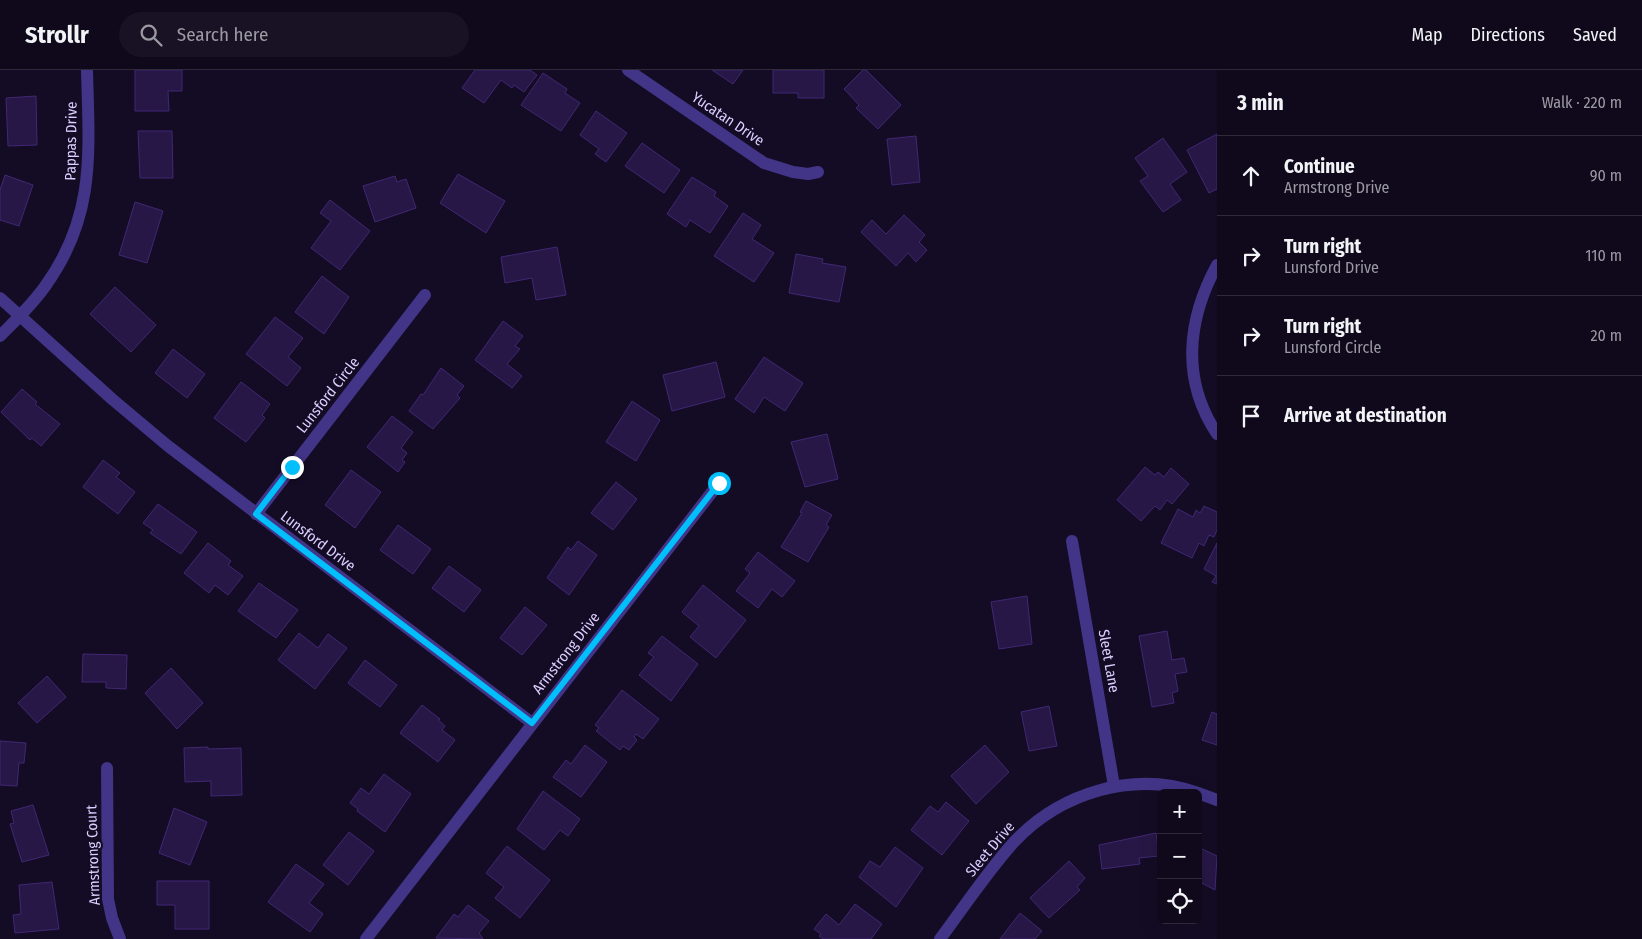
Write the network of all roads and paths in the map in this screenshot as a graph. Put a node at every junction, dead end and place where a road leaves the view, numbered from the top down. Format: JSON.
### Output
{"nodes":[{"id":1,"x":87,"y":70,"type":"edge"},
{"id":2,"x":628,"y":70,"type":"edge"},
{"id":3,"x":818,"y":172,"type":"dead end"},
{"id":4,"x":1217,"y":265,"type":"edge"},
{"id":5,"x":425,"y":295,"type":"dead end"},
{"id":6,"x":0,"y":298,"type":"edge"},
{"id":7,"x":19,"y":316,"type":"junction"},
{"id":8,"x":0,"y":336,"type":"edge"},
{"id":9,"x":1217,"y":434,"type":"edge"},
{"id":10,"x":719,"y":483,"type":"dead end"},
{"id":11,"x":256,"y":514,"type":"junction"},
{"id":12,"x":1072,"y":541,"type":"dead end"},
{"id":13,"x":532,"y":723,"type":"junction"},
{"id":14,"x":107,"y":768,"type":"dead end"},
{"id":15,"x":1114,"y":786,"type":"junction"},
{"id":16,"x":1183,"y":789,"type":"edge"},
{"id":17,"x":1202,"y":794,"type":"edge"},
{"id":18,"x":1217,"y":800,"type":"edge"},
{"id":19,"x":120,"y":939,"type":"edge"},
{"id":20,"x":366,"y":939,"type":"edge"},
{"id":21,"x":940,"y":939,"type":"edge"}],
"edges":[{"from":1,"to":7,"type":"street","name":"Pappas Drive"},
{"from":2,"to":3,"type":"street","name":"Yucatan Drive"},
{"from":4,"to":9,"type":"street"},
{"from":5,"to":11,"type":"street","name":"Lunsford Circle"},
{"from":6,"to":7,"type":"street","name":"Lunsford Drive"},
{"from":7,"to":8,"type":"street","name":"Pappas Drive"},
{"from":7,"to":11,"type":"street","name":"Lunsford Drive"},
{"from":10,"to":13,"type":"street","name":"Armstrong Drive"},
{"from":11,"to":13,"type":"street","name":"Lunsford Drive"},
{"from":12,"to":15,"type":"street","name":"Sleet Lane"},
{"from":13,"to":20,"type":"street","name":"Armstrong Drive"},
{"from":14,"to":19,"type":"street","name":"Armstrong Court"},
{"from":15,"to":16,"type":"street","name":"Sleet Drive"},
{"from":15,"to":21,"type":"street","name":"Sleet Drive"},
{"from":17,"to":18,"type":"street","name":"Sleet Drive"}]}
